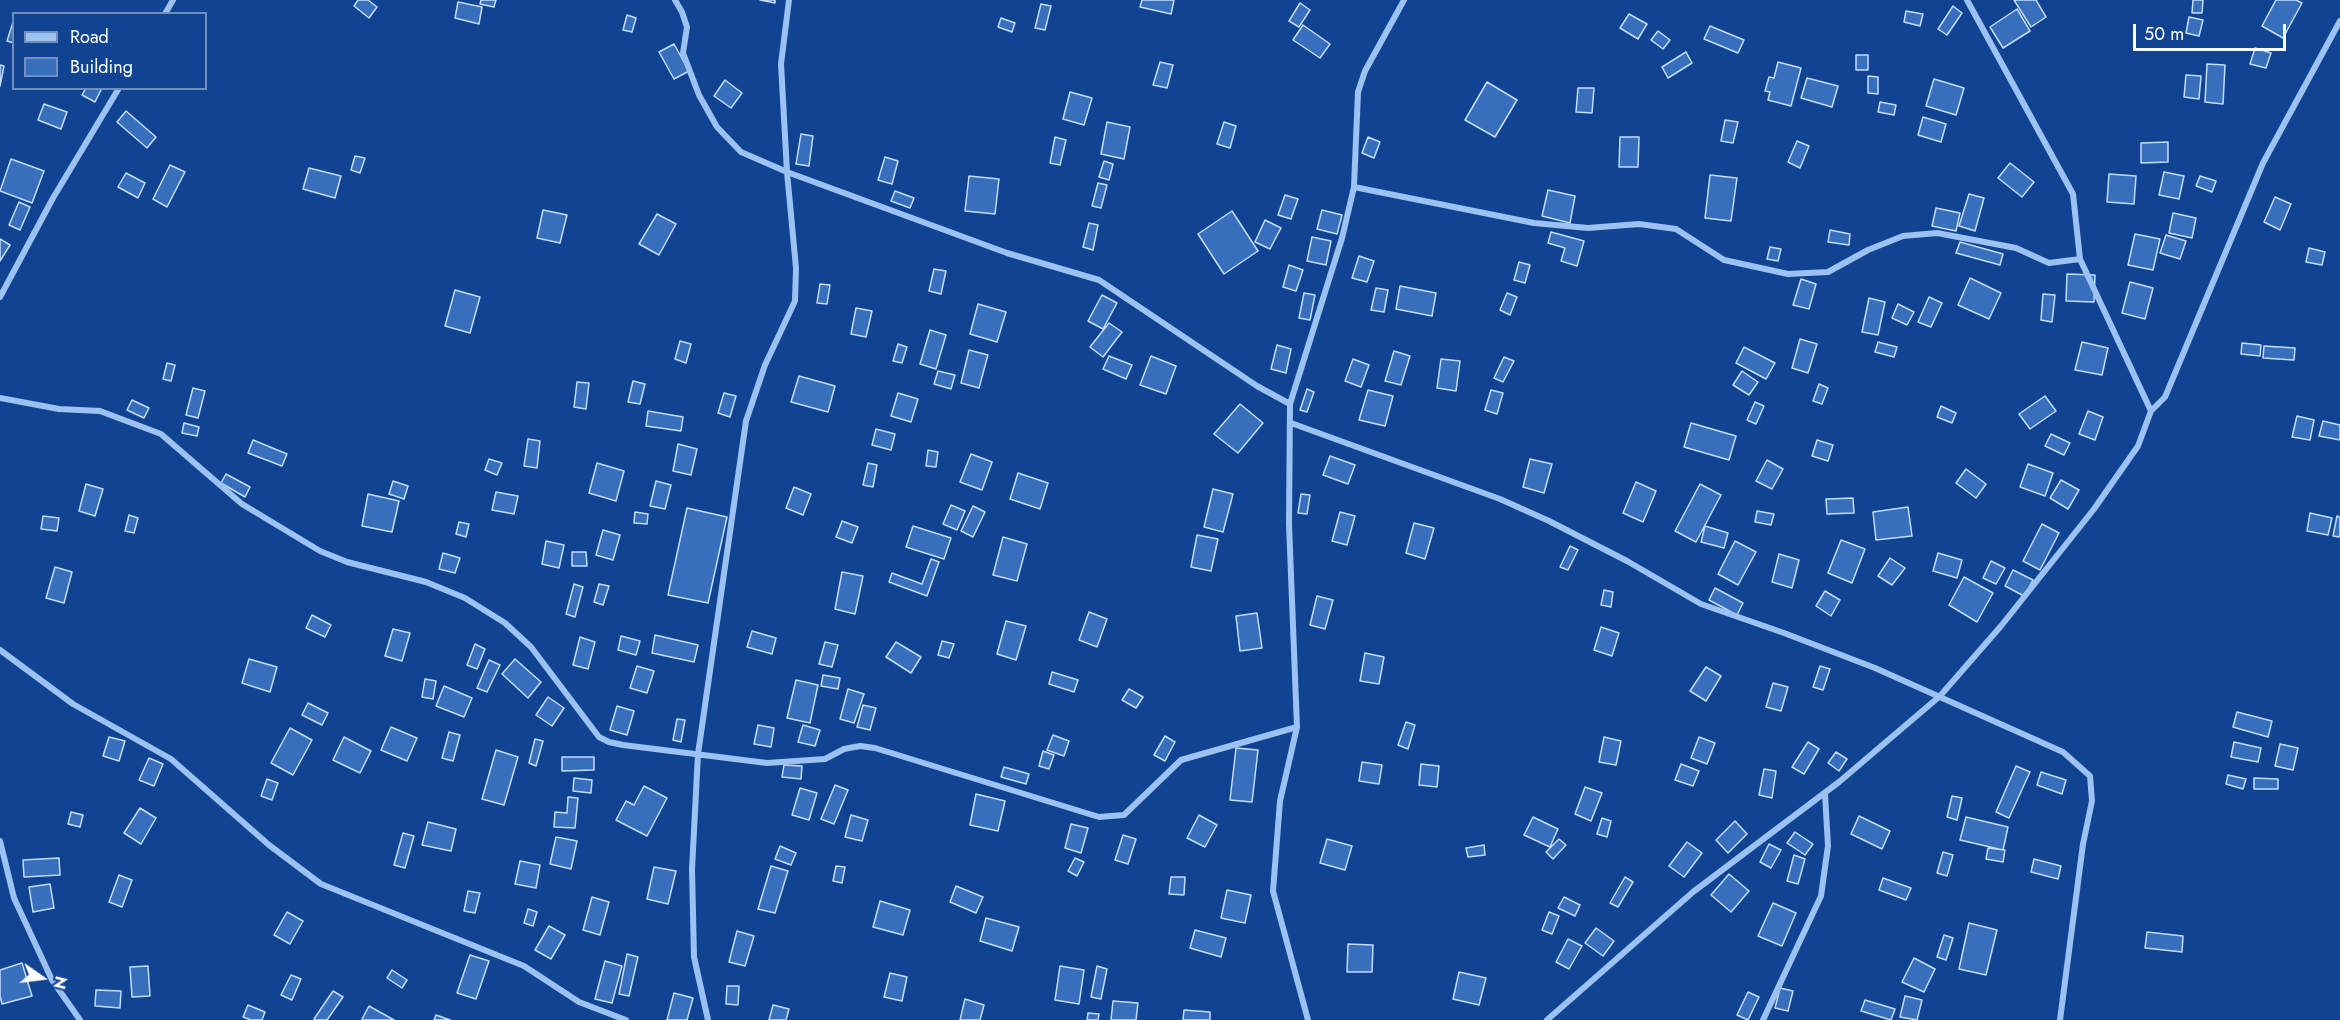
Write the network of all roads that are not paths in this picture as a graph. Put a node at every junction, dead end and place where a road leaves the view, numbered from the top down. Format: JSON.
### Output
{"nodes":[{"id":1,"x":675,"y":0,"type":"edge"},
{"id":2,"x":789,"y":0,"type":"edge"},
{"id":3,"x":1404,"y":0,"type":"edge"},
{"id":4,"x":1967,"y":0,"type":"edge"},
{"id":5,"x":2340,"y":21,"type":"edge"},
{"id":6,"x":118,"y":90,"type":"edge"},
{"id":7,"x":787,"y":172,"type":"junction"},
{"id":8,"x":1354,"y":187,"type":"junction"},
{"id":9,"x":2080,"y":259,"type":"junction"},
{"id":10,"x":0,"y":297,"type":"edge"},
{"id":11,"x":0,"y":398,"type":"edge"},
{"id":12,"x":1290,"y":404,"type":"junction"},
{"id":13,"x":2151,"y":411,"type":"junction"},
{"id":14,"x":1291,"y":423,"type":"junction"},
{"id":15,"x":0,"y":650,"type":"edge"},
{"id":16,"x":1940,"y":696,"type":"junction"},
{"id":17,"x":1297,"y":727,"type":"junction"},
{"id":18,"x":698,"y":754,"type":"junction"},
{"id":19,"x":1824,"y":794,"type":"junction"},
{"id":20,"x":0,"y":841,"type":"edge"},
{"id":21,"x":80,"y":1020,"type":"edge"},
{"id":22,"x":626,"y":1020,"type":"edge"},
{"id":23,"x":708,"y":1020,"type":"edge"},
{"id":24,"x":1308,"y":1020,"type":"edge"},
{"id":25,"x":1546,"y":1020,"type":"edge"},
{"id":26,"x":1763,"y":1020,"type":"edge"},
{"id":27,"x":2060,"y":1020,"type":"edge"}],
"edges":[{"from":1,"to":7,"type":"street"},
{"from":2,"to":7,"type":"street"},
{"from":3,"to":8,"type":"street"},
{"from":4,"to":9,"type":"street"},
{"from":5,"to":13,"type":"street"},
{"from":6,"to":10,"type":"street"},
{"from":7,"to":12,"type":"street"},
{"from":7,"to":18,"type":"street"},
{"from":8,"to":9,"type":"street"},
{"from":8,"to":12,"type":"street"},
{"from":9,"to":13,"type":"street"},
{"from":11,"to":18,"type":"street"},
{"from":12,"to":14,"type":"street"},
{"from":13,"to":16,"type":"street"},
{"from":14,"to":16,"type":"street"},
{"from":14,"to":17,"type":"street"},
{"from":15,"to":22,"type":"street"},
{"from":16,"to":19,"type":"street"},
{"from":16,"to":27,"type":"street"},
{"from":17,"to":18,"type":"street"},
{"from":17,"to":24,"type":"street"},
{"from":18,"to":23,"type":"street"},
{"from":19,"to":25,"type":"street"},
{"from":19,"to":26,"type":"street"},
{"from":20,"to":21,"type":"street"}]}
